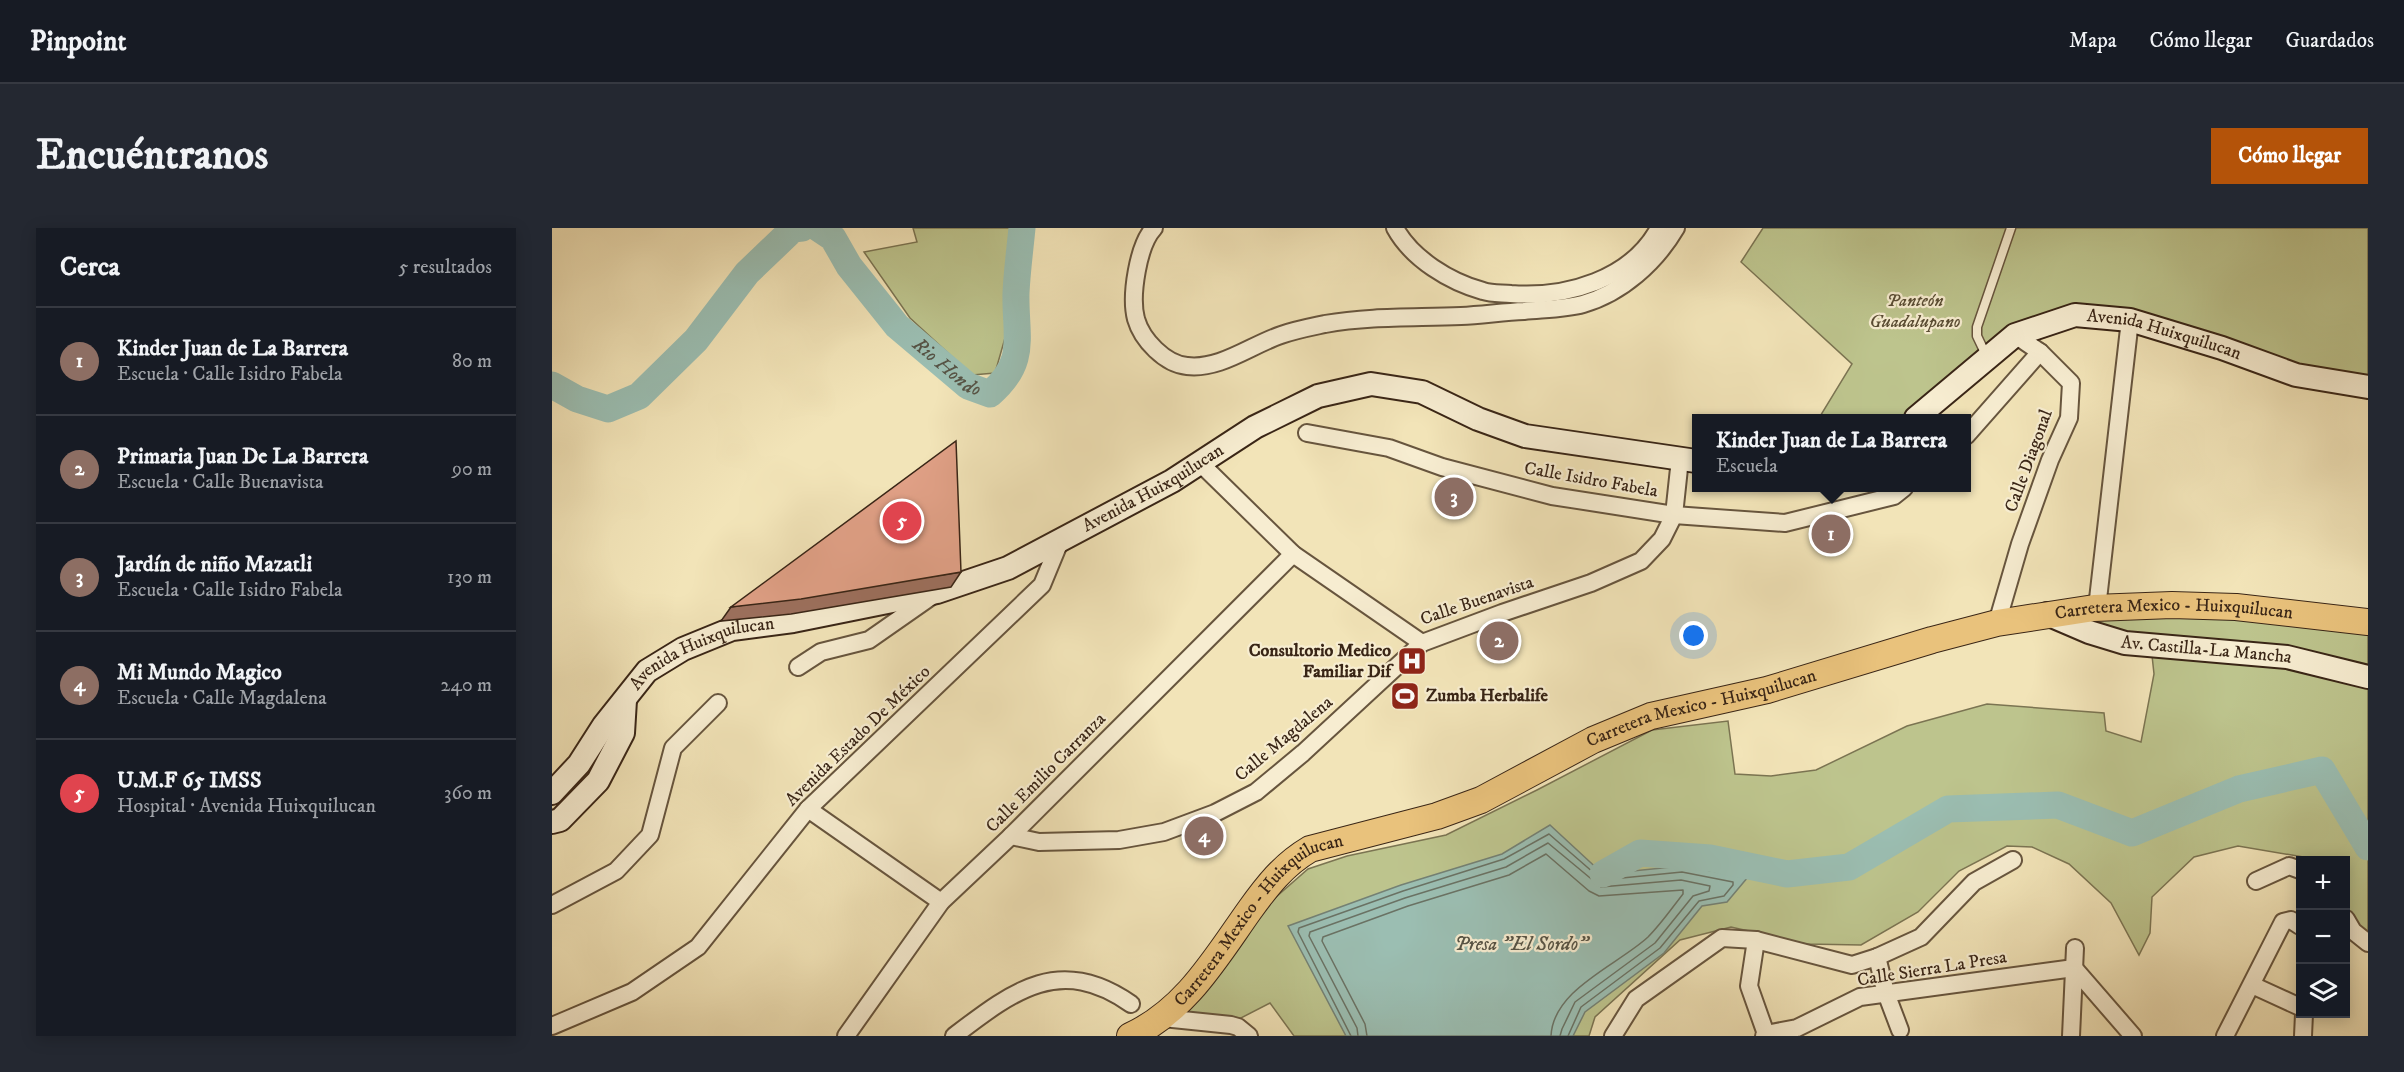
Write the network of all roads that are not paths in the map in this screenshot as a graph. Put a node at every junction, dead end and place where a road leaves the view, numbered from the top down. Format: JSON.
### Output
{"nodes":[{"id":1,"x":1154,"y":228,"type":"edge"},
{"id":2,"x":1395,"y":228,"type":"edge"},
{"id":3,"x":1659,"y":228,"type":"edge"},
{"id":4,"x":1676,"y":228,"type":"edge"},
{"id":5,"x":2011,"y":228,"type":"edge"},
{"id":6,"x":2130,"y":320,"type":"junction"},
{"id":7,"x":2015,"y":335,"type":"junction"},
{"id":8,"x":2040,"y":352,"type":"junction"},
{"id":9,"x":1988,"y":358,"type":"junction"},
{"id":10,"x":2368,"y":387,"type":"edge"},
{"id":11,"x":1921,"y":414,"type":"edge"},
{"id":12,"x":1971,"y":430,"type":"edge"},
{"id":13,"x":1307,"y":433,"type":"dead end"},
{"id":14,"x":1688,"y":460,"type":"edge"},
{"id":15,"x":1199,"y":462,"type":"junction"},
{"id":16,"x":1899,"y":492,"type":"edge"},
{"id":17,"x":1674,"y":515,"type":"junction"},
{"id":18,"x":1061,"y":540,"type":"junction"},
{"id":19,"x":1293,"y":554,"type":"junction"},
{"id":20,"x":937,"y":592,"type":"junction"},
{"id":21,"x":2097,"y":608,"type":"junction"},
{"id":22,"x":2046,"y":614,"type":"junction"},
{"id":23,"x":2368,"y":622,"type":"edge"},
{"id":24,"x":1997,"y":623,"type":"junction"},
{"id":25,"x":1422,"y":643,"type":"junction"},
{"id":26,"x":798,"y":667,"type":"dead end"},
{"id":27,"x":2368,"y":677,"type":"edge"},
{"id":28,"x":625,"y":700,"type":"junction"},
{"id":29,"x":718,"y":703,"type":"dead end"},
{"id":30,"x":552,"y":794,"type":"edge"},
{"id":31,"x":808,"y":809,"type":"junction"},
{"id":32,"x":552,"y":822,"type":"edge"},
{"id":33,"x":1011,"y":836,"type":"junction"},
{"id":34,"x":2013,"y":860,"type":"dead end"},
{"id":35,"x":2296,"y":868,"type":"edge"},
{"id":36,"x":2256,"y":880,"type":"dead end"},
{"id":37,"x":941,"y":902,"type":"junction"},
{"id":38,"x":552,"y":905,"type":"edge"},
{"id":39,"x":2296,"y":923,"type":"edge"},
{"id":40,"x":2350,"y":926,"type":"edge"},
{"id":41,"x":1756,"y":940,"type":"junction"},
{"id":42,"x":2368,"y":943,"type":"edge"},
{"id":43,"x":2075,"y":948,"type":"dead end"},
{"id":44,"x":1877,"y":957,"type":"junction"},
{"id":45,"x":2074,"y":968,"type":"junction"},
{"id":46,"x":2252,"y":985,"type":"junction"},
{"id":47,"x":1886,"y":993,"type":"junction"},
{"id":48,"x":1131,"y":1004,"type":"dead end"},
{"id":49,"x":2296,"y":1005,"type":"edge"},
{"id":50,"x":1163,"y":1018,"type":"junction"},
{"id":51,"x":2304,"y":1018,"type":"edge"},
{"id":52,"x":552,"y":1026,"type":"edge"},
{"id":53,"x":1900,"y":1030,"type":"dead end"},
{"id":54,"x":1765,"y":1035,"type":"edge"},
{"id":55,"x":846,"y":1036,"type":"edge"},
{"id":56,"x":954,"y":1036,"type":"edge"},
{"id":57,"x":1130,"y":1036,"type":"edge"},
{"id":58,"x":1250,"y":1036,"type":"edge"},
{"id":59,"x":1613,"y":1036,"type":"edge"},
{"id":60,"x":2071,"y":1036,"type":"edge"},
{"id":61,"x":2133,"y":1036,"type":"edge"},
{"id":62,"x":2225,"y":1036,"type":"edge"},
{"id":63,"x":2303,"y":1036,"type":"edge"}],
"edges":[{"from":1,"to":4,"type":"street"},
{"from":2,"to":3,"type":"street"},
{"from":5,"to":9,"type":"lane"},
{"from":6,"to":7,"type":"street","name":"Avenida Huixquilucan"},
{"from":6,"to":10,"type":"street","name":"Avenida Huixquilucan"},
{"from":6,"to":21,"type":"street"},
{"from":7,"to":8,"type":"street","name":"Calle Diagonal"},
{"from":7,"to":9,"type":"street","name":"Avenida Huixquilucan"},
{"from":8,"to":12,"type":"street"},
{"from":8,"to":24,"type":"street","name":"Calle Diagonal"},
{"from":9,"to":11,"type":"street","name":"Avenida Huixquilucan"},
{"from":13,"to":17,"type":"street","name":"Calle Isidro Fabela"},
{"from":14,"to":15,"type":"street","name":"Avenida Huixquilucan"},
{"from":14,"to":17,"type":"street","name":"Calle Buenavista"},
{"from":15,"to":18,"type":"street","name":"Avenida Huixquilucan"},
{"from":15,"to":19,"type":"street","name":"Calle Buenavista"},
{"from":16,"to":17,"type":"street","name":"Calle Isidro Fabela"},
{"from":17,"to":25,"type":"street","name":"Calle Buenavista"},
{"from":18,"to":20,"type":"street","name":"Avenida Huixquilucan"},
{"from":18,"to":31,"type":"street","name":"Avenida Estado De México"},
{"from":19,"to":25,"type":"street","name":"Calle Buenavista"},
{"from":19,"to":33,"type":"street","name":"Calle Emilio Carranza"},
{"from":20,"to":26,"type":"street"},
{"from":20,"to":28,"type":"street","name":"Avenida Huixquilucan"},
{"from":21,"to":22,"type":"main road","name":"Carretera Mexico - Huixquilucan"},
{"from":21,"to":23,"type":"main road","name":"Carretera Mexico - Huixquilucan"},
{"from":22,"to":24,"type":"main road","name":"Carretera Mexico - Huixquilucan"},
{"from":22,"to":27,"type":"street","name":"Av. Castilla-La Mancha"},
{"from":24,"to":50,"type":"main road","name":"Carretera Mexico - Huixquilucan"},
{"from":25,"to":33,"type":"street","name":"Calle Magdalena"},
{"from":28,"to":30,"type":"street","name":"Avenida Huixquilucan"},
{"from":28,"to":32,"type":"street","name":"Avenida Huixquilucan"},
{"from":29,"to":38,"type":"street"},
{"from":31,"to":37,"type":"street"},
{"from":31,"to":52,"type":"street","name":"Avenida Estado De México"},
{"from":33,"to":37,"type":"street","name":"Calle Emilio Carranza"},
{"from":34,"to":44,"type":"street"},
{"from":35,"to":36,"type":"street"},
{"from":37,"to":55,"type":"street","name":"Calle Emilio Carranza"},
{"from":39,"to":46,"type":"street"},
{"from":40,"to":42,"type":"street"},
{"from":41,"to":44,"type":"street"},
{"from":41,"to":54,"type":"street"},
{"from":41,"to":59,"type":"street"},
{"from":43,"to":45,"type":"street"},
{"from":44,"to":47,"type":"street"},
{"from":45,"to":47,"type":"street","name":"Calle Sierra La Presa"},
{"from":45,"to":60,"type":"street"},
{"from":45,"to":61,"type":"street"},
{"from":46,"to":49,"type":"street"},
{"from":46,"to":62,"type":"street"},
{"from":47,"to":53,"type":"street"},
{"from":47,"to":54,"type":"street","name":"Calle Sierra La Presa"},
{"from":48,"to":56,"type":"street"},
{"from":50,"to":57,"type":"main road","name":"Carretera Mexico - Huixquilucan"},
{"from":50,"to":58,"type":"street"},
{"from":51,"to":63,"type":"street"}]}
